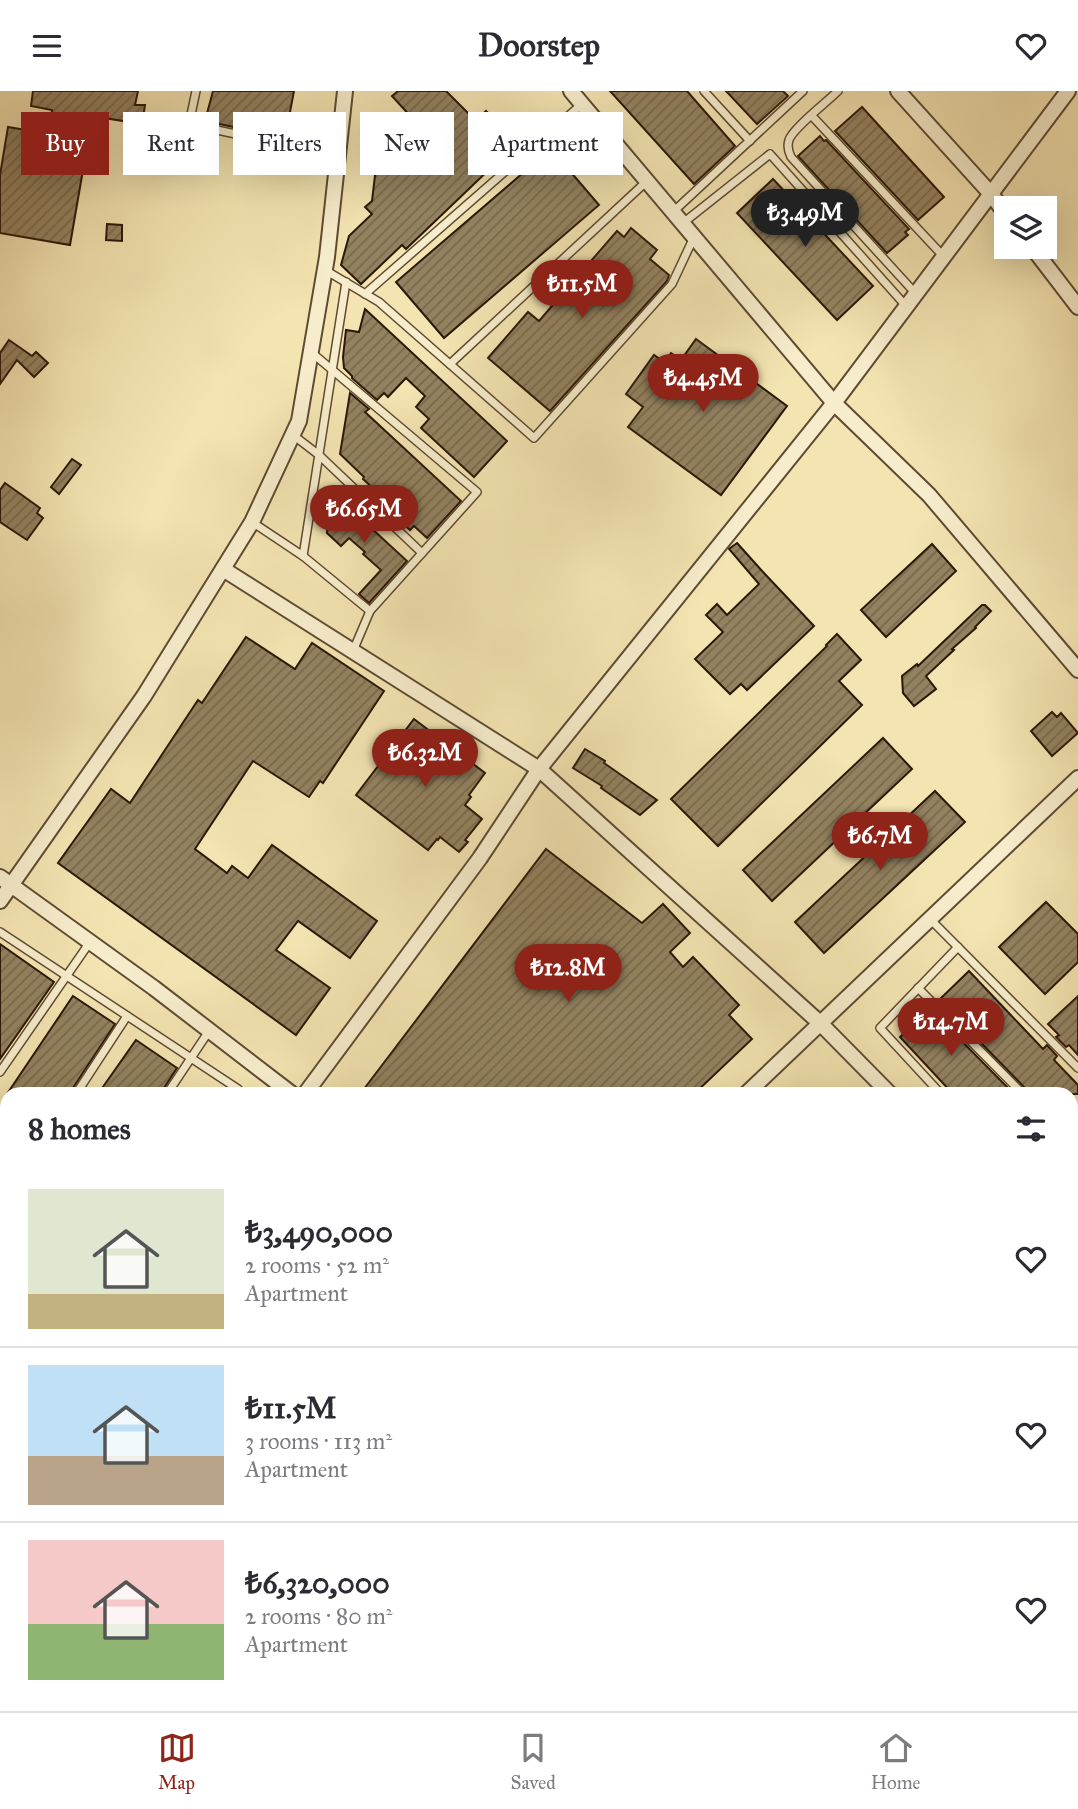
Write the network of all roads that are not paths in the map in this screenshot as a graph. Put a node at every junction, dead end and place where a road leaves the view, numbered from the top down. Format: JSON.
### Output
{"nodes":[{"id":1,"x":196,"y":91,"type":"edge"},
{"id":2,"x":345,"y":91,"type":"edge"},
{"id":3,"x":571,"y":91,"type":"edge"},
{"id":4,"x":704,"y":91,"type":"edge"},
{"id":5,"x":803,"y":91,"type":"edge"},
{"id":6,"x":838,"y":91,"type":"edge"},
{"id":7,"x":898,"y":91,"type":"edge"},
{"id":8,"x":1068,"y":91,"type":"edge"},
{"id":9,"x":582,"y":104,"type":"junction"},
{"id":10,"x":343,"y":112,"type":"edge"},
{"id":11,"x":812,"y":116,"type":"junction"},
{"id":12,"x":233,"y":133,"type":"edge"},
{"id":13,"x":750,"y":141,"type":"junction"},
{"id":14,"x":336,"y":175,"type":"edge"},
{"id":15,"x":647,"y":181,"type":"junction"},
{"id":16,"x":991,"y":194,"type":"junction"},
{"id":17,"x":994,"y":198,"type":"edge"},
{"id":18,"x":678,"y":218,"type":"junction"},
{"id":19,"x":694,"y":237,"type":"junction"},
{"id":20,"x":944,"y":257,"type":"junction"},
{"id":21,"x":1040,"y":259,"type":"edge"},
{"id":22,"x":325,"y":269,"type":"junction"},
{"id":23,"x":346,"y":282,"type":"junction"},
{"id":24,"x":365,"y":294,"type":"junction"},
{"id":25,"x":916,"y":294,"type":"junction"},
{"id":26,"x":906,"y":306,"type":"junction"},
{"id":27,"x":1078,"y":307,"type":"edge"},
{"id":28,"x":311,"y":352,"type":"junction"},
{"id":29,"x":450,"y":364,"type":"junction"},
{"id":30,"x":332,"y":370,"type":"junction"},
{"id":31,"x":834,"y":403,"type":"junction"},
{"id":32,"x":292,"y":435,"type":"junction"},
{"id":33,"x":319,"y":455,"type":"junction"},
{"id":34,"x":252,"y":522,"type":"junction"},
{"id":35,"x":422,"y":553,"type":"junction"},
{"id":36,"x":303,"y":556,"type":"junction"},
{"id":37,"x":223,"y":569,"type":"junction"},
{"id":38,"x":370,"y":611,"type":"junction"},
{"id":39,"x":353,"y":651,"type":"junction"},
{"id":40,"x":1078,"y":670,"type":"edge"},
{"id":41,"x":539,"y":769,"type":"junction"},
{"id":42,"x":1078,"y":778,"type":"edge"},
{"id":43,"x":6,"y":881,"type":"edge"},
{"id":44,"x":0,"y":901,"type":"edge"},
{"id":45,"x":930,"y":919,"type":"junction"},
{"id":46,"x":0,"y":932,"type":"edge"},
{"id":47,"x":90,"y":942,"type":"junction"},
{"id":48,"x":958,"y":947,"type":"junction"},
{"id":49,"x":66,"y":976,"type":"junction"},
{"id":50,"x":918,"y":988,"type":"junction"},
{"id":51,"x":128,"y":1016,"type":"junction"},
{"id":52,"x":821,"y":1024,"type":"junction"},
{"id":53,"x":209,"y":1031,"type":"junction"},
{"id":54,"x":191,"y":1058,"type":"junction"},
{"id":55,"x":1078,"y":1068,"type":"edge"},
{"id":56,"x":0,"y":1072,"type":"edge"},
{"id":57,"x":81,"y":1087,"type":"edge"},
{"id":58,"x":172,"y":1087,"type":"edge"},
{"id":59,"x":235,"y":1087,"type":"edge"},
{"id":60,"x":283,"y":1087,"type":"edge"},
{"id":61,"x":310,"y":1087,"type":"edge"},
{"id":62,"x":754,"y":1087,"type":"edge"},
{"id":63,"x":883,"y":1087,"type":"edge"},
{"id":64,"x":935,"y":1087,"type":"edge"},
{"id":65,"x":1016,"y":1087,"type":"edge"}],
"edges":[{"from":1,"to":12,"type":"lane"},
{"from":2,"to":10,"type":"street"},
{"from":3,"to":9,"type":"street"},
{"from":4,"to":13,"type":"lane"},
{"from":5,"to":13,"type":"lane"},
{"from":6,"to":11,"type":"lane"},
{"from":7,"to":16,"type":"street"},
{"from":8,"to":16,"type":"street"},
{"from":9,"to":15,"type":"street"},
{"from":9,"to":24,"type":"lane"},
{"from":11,"to":20,"type":"lane"},
{"from":11,"to":25,"type":"lane"},
{"from":13,"to":18,"type":"lane"},
{"from":14,"to":22,"type":"street"},
{"from":15,"to":18,"type":"street"},
{"from":15,"to":29,"type":"lane"},
{"from":16,"to":17,"type":"street"},
{"from":16,"to":20,"type":"street"},
{"from":18,"to":19,"type":"street"},
{"from":18,"to":26,"type":"lane"},
{"from":19,"to":29,"type":"lane"},
{"from":19,"to":31,"type":"street"},
{"from":20,"to":25,"type":"street"},
{"from":21,"to":27,"type":"street"},
{"from":22,"to":23,"type":"lane"},
{"from":22,"to":28,"type":"street"},
{"from":23,"to":24,"type":"lane"},
{"from":23,"to":30,"type":"lane"},
{"from":24,"to":29,"type":"lane"},
{"from":25,"to":26,"type":"street"},
{"from":26,"to":31,"type":"street"},
{"from":28,"to":30,"type":"lane"},
{"from":28,"to":32,"type":"street"},
{"from":30,"to":33,"type":"lane"},
{"from":30,"to":35,"type":"lane"},
{"from":31,"to":40,"type":"street"},
{"from":31,"to":41,"type":"street"},
{"from":32,"to":33,"type":"lane"},
{"from":32,"to":34,"type":"street"},
{"from":33,"to":35,"type":"lane"},
{"from":33,"to":36,"type":"lane"},
{"from":34,"to":36,"type":"lane"},
{"from":34,"to":37,"type":"street"},
{"from":35,"to":38,"type":"lane"},
{"from":36,"to":38,"type":"lane"},
{"from":37,"to":39,"type":"street"},
{"from":37,"to":43,"type":"street"},
{"from":38,"to":39,"type":"lane"},
{"from":39,"to":41,"type":"street"},
{"from":41,"to":52,"type":"street"},
{"from":41,"to":61,"type":"street"},
{"from":42,"to":45,"type":"street"},
{"from":43,"to":44,"type":"street"},
{"from":43,"to":47,"type":"street"},
{"from":45,"to":48,"type":"lane"},
{"from":45,"to":52,"type":"street"},
{"from":46,"to":49,"type":"lane"},
{"from":47,"to":49,"type":"lane"},
{"from":47,"to":53,"type":"street"},
{"from":48,"to":50,"type":"lane"},
{"from":48,"to":55,"type":"lane"},
{"from":49,"to":51,"type":"lane"},
{"from":49,"to":56,"type":"lane"},
{"from":50,"to":64,"type":"lane"},
{"from":50,"to":65,"type":"lane"},
{"from":51,"to":54,"type":"lane"},
{"from":51,"to":57,"type":"lane"},
{"from":52,"to":62,"type":"street"},
{"from":52,"to":63,"type":"street"},
{"from":53,"to":54,"type":"lane"},
{"from":53,"to":60,"type":"street"},
{"from":54,"to":58,"type":"lane"},
{"from":54,"to":59,"type":"lane"}]}
